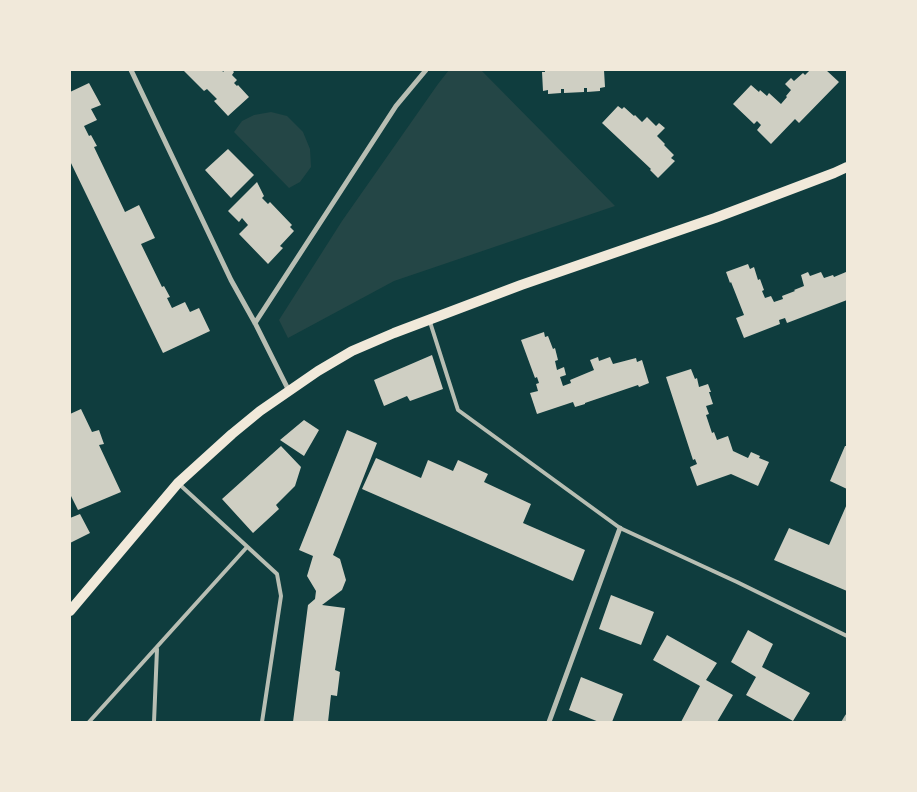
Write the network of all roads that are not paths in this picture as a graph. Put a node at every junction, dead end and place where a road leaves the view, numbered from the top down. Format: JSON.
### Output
{"nodes":[{"id":1,"x":131,"y":70,"type":"edge"},
{"id":2,"x":426,"y":70,"type":"edge"},
{"id":3,"x":847,"y":167,"type":"edge"},
{"id":4,"x":430,"y":320,"type":"junction"},
{"id":5,"x":255,"y":323,"type":"junction"},
{"id":6,"x":290,"y":391,"type":"junction"},
{"id":7,"x":178,"y":483,"type":"junction"},
{"id":8,"x":620,"y":528,"type":"junction"},
{"id":9,"x":247,"y":547,"type":"junction"},
{"id":10,"x":70,"y":611,"type":"edge"},
{"id":11,"x":847,"y":636,"type":"edge"},
{"id":12,"x":157,"y":648,"type":"junction"},
{"id":13,"x":847,"y":716,"type":"edge"},
{"id":14,"x":89,"y":722,"type":"edge"},
{"id":15,"x":154,"y":722,"type":"edge"},
{"id":16,"x":262,"y":722,"type":"edge"},
{"id":17,"x":549,"y":722,"type":"edge"},
{"id":18,"x":844,"y":722,"type":"edge"}],
"edges":[{"from":1,"to":5,"type":"street"},
{"from":2,"to":5,"type":"street"},
{"from":3,"to":4,"type":"main road"},
{"from":4,"to":6,"type":"main road"},
{"from":4,"to":8,"type":"lane"},
{"from":5,"to":6,"type":"street"},
{"from":6,"to":7,"type":"main road"},
{"from":7,"to":9,"type":"lane"},
{"from":7,"to":10,"type":"main road"},
{"from":8,"to":11,"type":"lane"},
{"from":8,"to":17,"type":"street"},
{"from":9,"to":12,"type":"lane"},
{"from":9,"to":16,"type":"lane"},
{"from":12,"to":14,"type":"lane"},
{"from":12,"to":15,"type":"lane"},
{"from":13,"to":18,"type":"street"}]}
